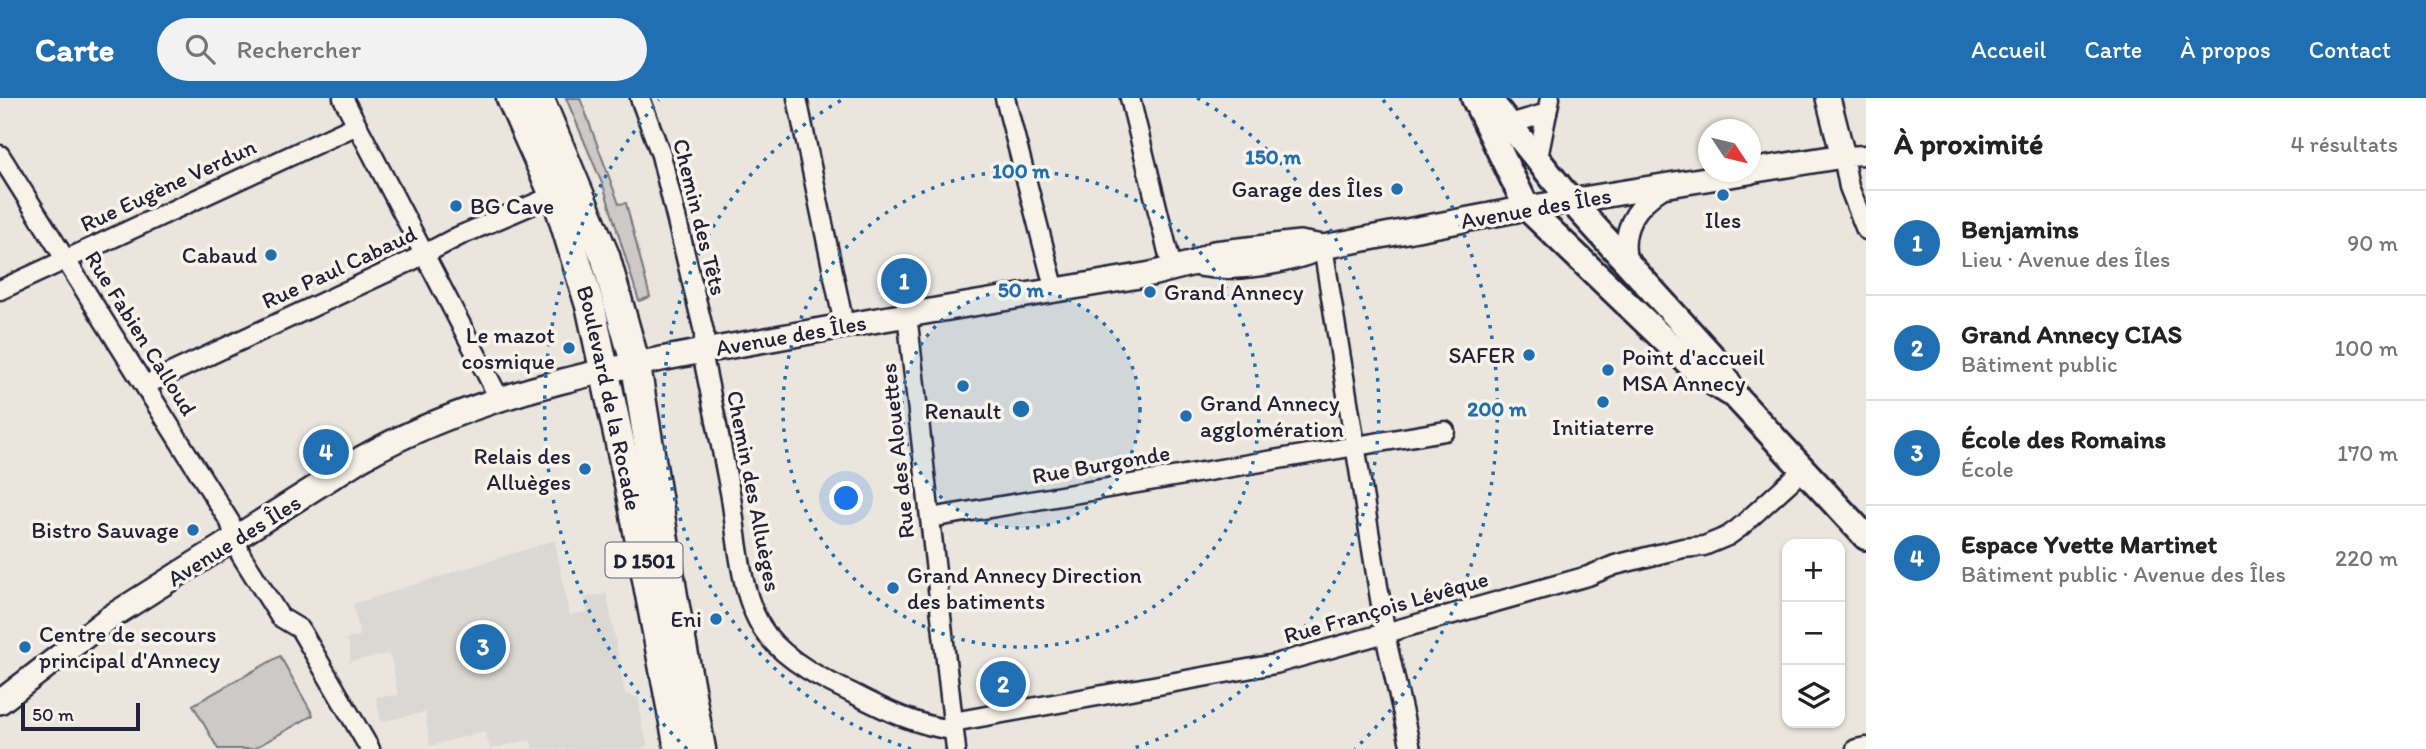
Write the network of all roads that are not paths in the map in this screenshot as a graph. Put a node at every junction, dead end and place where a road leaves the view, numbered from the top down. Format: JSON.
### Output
{"nodes":[{"id":1,"x":343,"y":98,"type":"edge"},
{"id":2,"x":511,"y":98,"type":"edge"},
{"id":3,"x":539,"y":98,"type":"edge"},
{"id":4,"x":640,"y":98,"type":"edge"},
{"id":5,"x":797,"y":98,"type":"edge"},
{"id":6,"x":1005,"y":98,"type":"edge"},
{"id":7,"x":1130,"y":98,"type":"edge"},
{"id":8,"x":1474,"y":98,"type":"edge"},
{"id":9,"x":1488,"y":98,"type":"edge"},
{"id":10,"x":1828,"y":98,"type":"edge"},
{"id":11,"x":1549,"y":106,"type":"edge"},
{"id":12,"x":1510,"y":124,"type":"junction"},
{"id":13,"x":357,"y":125,"type":"junction"},
{"id":14,"x":0,"y":155,"type":"edge"},
{"id":15,"x":1866,"y":155,"type":"edge"},
{"id":16,"x":1843,"y":156,"type":"junction"},
{"id":17,"x":1538,"y":158,"type":"junction"},
{"id":18,"x":1761,"y":169,"type":"edge"},
{"id":19,"x":1698,"y":180,"type":"edge"},
{"id":20,"x":1668,"y":185,"type":"junction"},
{"id":21,"x":557,"y":201,"type":"junction"},
{"id":22,"x":1570,"y":201,"type":"junction"},
{"id":23,"x":1527,"y":208,"type":"junction"},
{"id":24,"x":1866,"y":230,"type":"edge"},
{"id":25,"x":1323,"y":247,"type":"junction"},
{"id":26,"x":424,"y":254,"type":"junction"},
{"id":27,"x":66,"y":259,"type":"junction"},
{"id":28,"x":1183,"y":266,"type":"junction"},
{"id":29,"x":1630,"y":268,"type":"junction"},
{"id":30,"x":0,"y":290,"type":"edge"},
{"id":31,"x":1055,"y":291,"type":"junction"},
{"id":32,"x":907,"y":314,"type":"junction"},
{"id":33,"x":844,"y":326,"type":"junction"},
{"id":34,"x":704,"y":351,"type":"junction"},
{"id":35,"x":636,"y":366,"type":"junction"},
{"id":36,"x":605,"y":372,"type":"junction"},
{"id":37,"x":145,"y":385,"type":"junction"},
{"id":38,"x":499,"y":398,"type":"junction"},
{"id":39,"x":1737,"y":398,"type":"junction"},
{"id":40,"x":1445,"y":431,"type":"dead end"},
{"id":41,"x":650,"y":444,"type":"junction"},
{"id":42,"x":1354,"y":447,"type":"junction"},
{"id":43,"x":1804,"y":469,"type":"junction"},
{"id":44,"x":930,"y":518,"type":"junction"},
{"id":45,"x":1866,"y":537,"type":"edge"},
{"id":46,"x":237,"y":538,"type":"junction"},
{"id":47,"x":1385,"y":634,"type":"junction"},
{"id":48,"x":0,"y":702,"type":"edge"},
{"id":49,"x":953,"y":726,"type":"junction"},
{"id":50,"x":1866,"y":747,"type":"edge"},
{"id":51,"x":370,"y":749,"type":"edge"},
{"id":52,"x":679,"y":749,"type":"edge"},
{"id":53,"x":701,"y":749,"type":"edge"},
{"id":54,"x":956,"y":749,"type":"edge"},
{"id":55,"x":1411,"y":749,"type":"edge"},
{"id":56,"x":1856,"y":749,"type":"edge"}],
"edges":[{"from":1,"to":13,"type":"street"},
{"from":2,"to":21,"type":"main road","name":"Boulevard de la Rocade","number":"D 1501"},
{"from":3,"to":35,"type":"main road","name":"Boulevard de la Rocade","number":"D 1501"},
{"from":4,"to":34,"type":"street","name":"Chemin des Têts"},
{"from":5,"to":33,"type":"street"},
{"from":6,"to":31,"type":"street"},
{"from":7,"to":28,"type":"street"},
{"from":8,"to":23,"type":"main road"},
{"from":9,"to":12,"type":"main road"},
{"from":10,"to":16,"type":"street"},
{"from":11,"to":12,"type":"street"},
{"from":11,"to":17,"type":"street"},
{"from":12,"to":17,"type":"main road"},
{"from":13,"to":26,"type":"street"},
{"from":13,"to":27,"type":"street","name":"Rue Eugène Verdun"},
{"from":14,"to":27,"type":"street","name":"Rue Fabien Calloud"},
{"from":15,"to":16,"type":"street","name":"Avenue des Îles"},
{"from":16,"to":18,"type":"street","name":"Avenue des Îles"},
{"from":16,"to":24,"type":"street"},
{"from":17,"to":22,"type":"main road"},
{"from":19,"to":20,"type":"street","name":"Avenue des Îles"},
{"from":20,"to":22,"type":"street","name":"Avenue des Îles"},
{"from":20,"to":29,"type":"street"},
{"from":21,"to":26,"type":"street","name":"Rue Paul Cabaud"},
{"from":21,"to":35,"type":"main road"},
{"from":21,"to":36,"type":"main road","name":"Boulevard de la Rocade","number":"D 1501"},
{"from":22,"to":23,"type":"street","name":"Avenue des Îles"},
{"from":22,"to":29,"type":"main road"},
{"from":23,"to":25,"type":"street","name":"Avenue des Îles"},
{"from":23,"to":39,"type":"main road"},
{"from":25,"to":28,"type":"street","name":"Avenue des Îles"},
{"from":25,"to":42,"type":"street"},
{"from":26,"to":37,"type":"street","name":"Rue Paul Cabaud"},
{"from":26,"to":38,"type":"street"},
{"from":27,"to":30,"type":"street","name":"Rue Eugène Verdun"},
{"from":27,"to":37,"type":"street","name":"Rue Fabien Calloud"},
{"from":28,"to":31,"type":"street","name":"Avenue des Îles"},
{"from":29,"to":39,"type":"main road"},
{"from":31,"to":32,"type":"street","name":"Avenue des Îles"},
{"from":32,"to":33,"type":"street","name":"Avenue des Îles"},
{"from":32,"to":44,"type":"street","name":"Rue des Alouettes"},
{"from":33,"to":34,"type":"street","name":"Avenue des Îles"},
{"from":34,"to":35,"type":"street","name":"Avenue des Îles"},
{"from":34,"to":49,"type":"street","name":"Chemin des Alluèges"},
{"from":35,"to":36,"type":"street","name":"Avenue des Îles"},
{"from":35,"to":41,"type":"main road","name":"Boulevard de la Rocade","number":"D 1501"},
{"from":36,"to":38,"type":"street","name":"Avenue des Îles"},
{"from":36,"to":41,"type":"main road"},
{"from":36,"to":52,"type":"main road","name":"Boulevard de la Rocade","number":"D 1501"},
{"from":37,"to":46,"type":"street","name":"Rue Fabien Calloud"},
{"from":38,"to":46,"type":"street","name":"Avenue des Îles"},
{"from":39,"to":43,"type":"main road"},
{"from":40,"to":42,"type":"street","name":"Rue Burgonde"},
{"from":41,"to":53,"type":"main road","name":"Boulevard de la Rocade","number":"D 1501"},
{"from":42,"to":44,"type":"street","name":"Rue Burgonde"},
{"from":42,"to":47,"type":"street"},
{"from":43,"to":45,"type":"main road"},
{"from":43,"to":47,"type":"street","name":"Rue François Lévêque"},
{"from":44,"to":49,"type":"street","name":"Rue des Alouettes"},
{"from":46,"to":48,"type":"street","name":"Avenue des Îles"},
{"from":46,"to":51,"type":"street","name":"Rue Fabien Calloud"},
{"from":47,"to":49,"type":"street","name":"Rue François Lévêque"},
{"from":47,"to":55,"type":"street"},
{"from":49,"to":54,"type":"street","name":"Rue des Alouettes"},
{"from":50,"to":56,"type":"street"}]}
